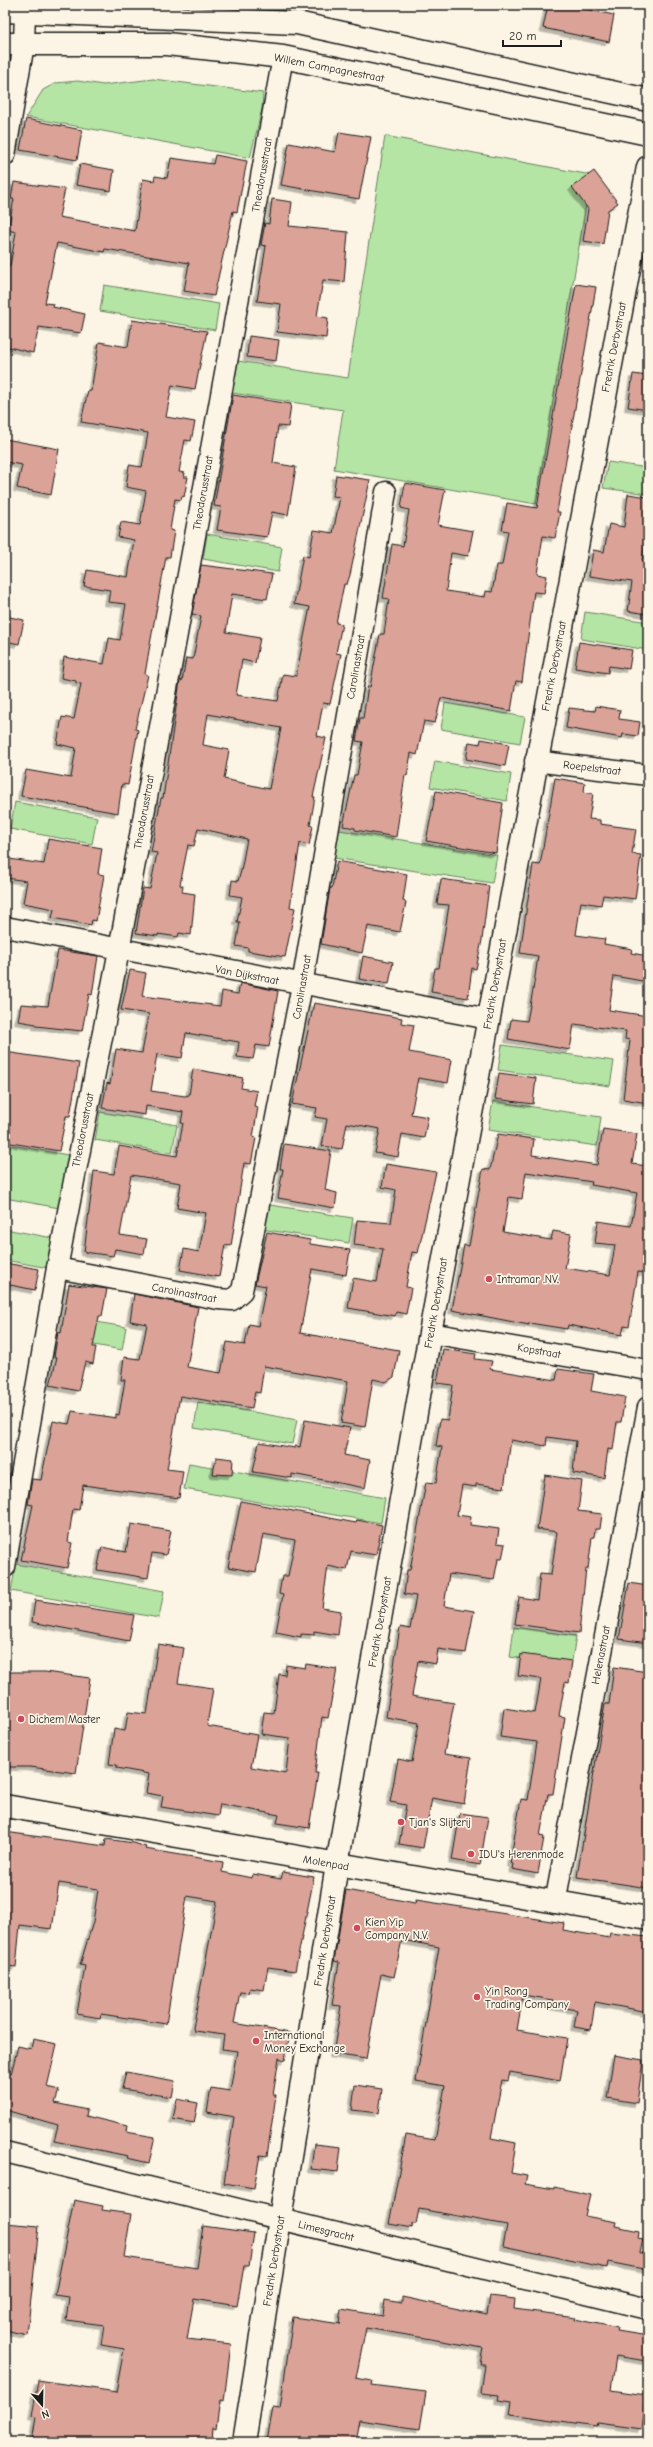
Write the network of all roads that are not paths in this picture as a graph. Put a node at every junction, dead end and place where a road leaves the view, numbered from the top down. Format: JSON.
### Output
{"nodes":[{"id":1,"x":15,"y":11,"type":"edge"},
{"id":2,"x":15,"y":44,"type":"edge"},
{"id":3,"x":283,"y":57,"type":"junction"},
{"id":4,"x":648,"y":100,"type":"edge"},
{"id":5,"x":648,"y":134,"type":"edge"},
{"id":6,"x":5,"y":155,"type":"edge"},
{"id":7,"x":648,"y":167,"type":"edge"},
{"id":8,"x":386,"y":492,"type":"dead end"},
{"id":9,"x":535,"y":761,"type":"junction"},
{"id":10,"x":648,"y":775,"type":"edge"},
{"id":11,"x":5,"y":927,"type":"edge"},
{"id":12,"x":119,"y":950,"type":"junction"},
{"id":13,"x":302,"y":985,"type":"junction"},
{"id":14,"x":489,"y":1019,"type":"junction"},
{"id":15,"x":57,"y":1268,"type":"junction"},
{"id":16,"x":430,"y":1333,"type":"junction"},
{"id":17,"x":648,"y":1370,"type":"edge"},
{"id":18,"x":648,"y":1407,"type":"edge"},
{"id":19,"x":5,"y":1567,"type":"edge"},
{"id":20,"x":5,"y":1806,"type":"edge"},
{"id":21,"x":337,"y":1865,"type":"junction"},
{"id":22,"x":555,"y":1903,"type":"junction"},
{"id":23,"x":648,"y":1918,"type":"edge"},
{"id":24,"x":5,"y":2152,"type":"edge"},
{"id":25,"x":281,"y":2220,"type":"junction"},
{"id":26,"x":648,"y":2309,"type":"edge"},
{"id":27,"x":244,"y":2442,"type":"edge"}],
"edges":[{"from":1,"to":2,"type":"street"},
{"from":1,"to":4,"type":"main road"},
{"from":2,"to":3,"type":"main road","name":"Willem Campagnestraat"},
{"from":2,"to":6,"type":"street"},
{"from":3,"to":5,"type":"main road","name":"Willem Campagnestraat"},
{"from":3,"to":12,"type":"street","name":"Theodorusstraat"},
{"from":7,"to":9,"type":"main road","name":"Fredrik Derbystraat"},
{"from":8,"to":13,"type":"street","name":"Carolinastraat"},
{"from":9,"to":10,"type":"street","name":"Roepelstraat"},
{"from":9,"to":14,"type":"main road","name":"Fredrik Derbystraat"},
{"from":11,"to":12,"type":"street","name":"Van Dijkstraat"},
{"from":12,"to":13,"type":"street","name":"Van Dijkstraat"},
{"from":12,"to":15,"type":"street","name":"Theodorusstraat"},
{"from":13,"to":14,"type":"street","name":"Van Dijkstraat"},
{"from":13,"to":15,"type":"street","name":"Carolinastraat"},
{"from":14,"to":16,"type":"main road","name":"Fredrik Derbystraat"},
{"from":15,"to":19,"type":"street","name":"Theodorusstraat"},
{"from":16,"to":17,"type":"street","name":"Kopstraat"},
{"from":16,"to":21,"type":"main road","name":"Fredrik Derbystraat"},
{"from":18,"to":22,"type":"street","name":"Helenastraat"},
{"from":20,"to":21,"type":"main road","name":"Molenpad"},
{"from":21,"to":22,"type":"main road","name":"Molenpad"},
{"from":21,"to":25,"type":"main road","name":"Fredrik Derbystraat"},
{"from":22,"to":23,"type":"main road","name":"Molenpad"},
{"from":24,"to":25,"type":"street","name":"Limesgracht"},
{"from":25,"to":26,"type":"street","name":"Limesgracht"},
{"from":25,"to":27,"type":"main road","name":"Fredrik Derbystraat"}]}
